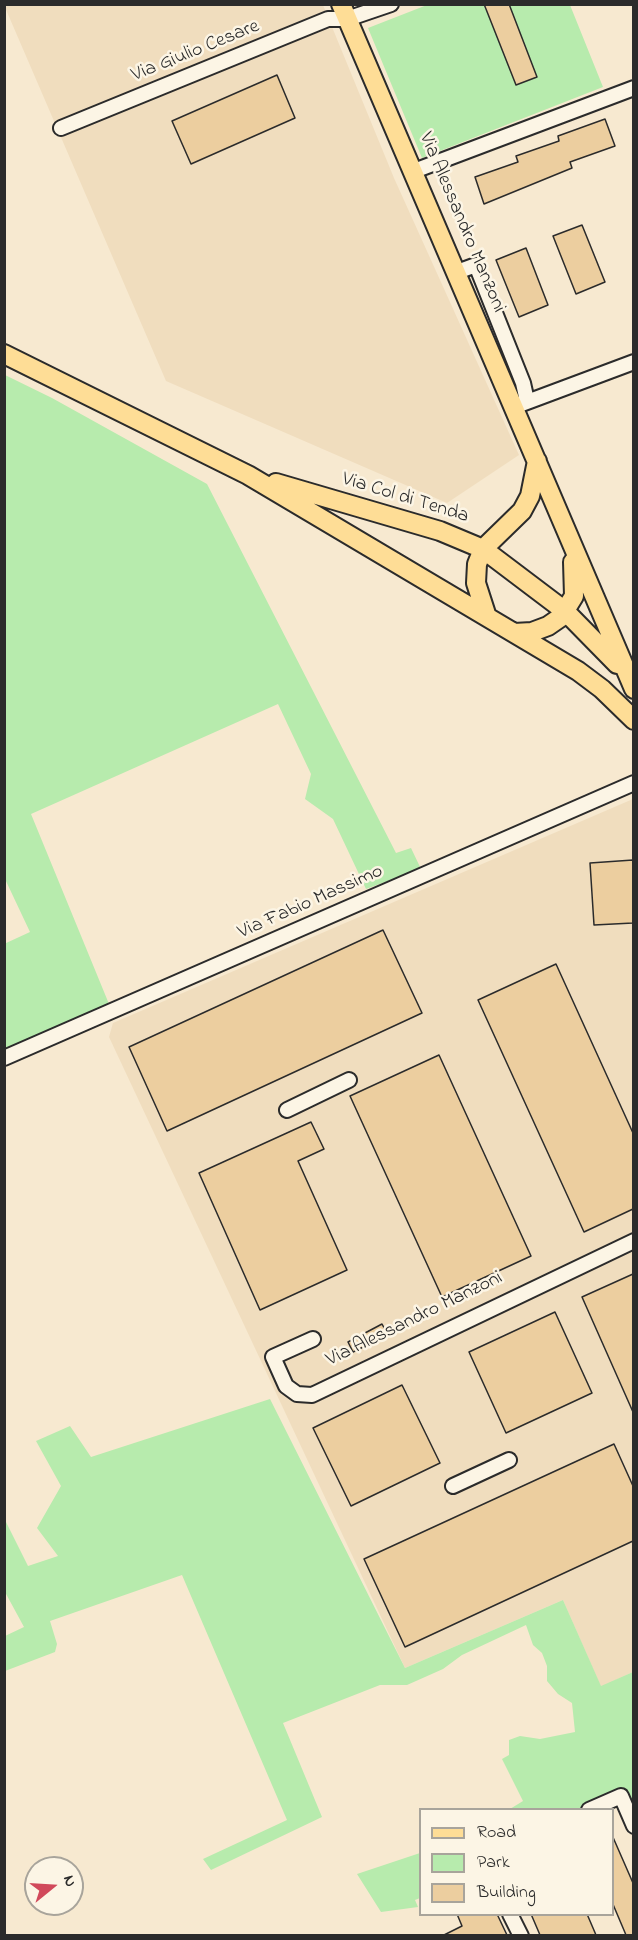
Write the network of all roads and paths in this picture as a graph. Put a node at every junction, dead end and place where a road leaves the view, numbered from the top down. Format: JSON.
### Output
{"nodes":[{"id":1,"x":391,"y":4,"type":"edge"},
{"id":2,"x":344,"y":12,"type":"edge"},
{"id":3,"x":633,"y":88,"type":"edge"},
{"id":4,"x":61,"y":128,"type":"dead end"},
{"id":5,"x":414,"y":171,"type":"junction"},
{"id":6,"x":4,"y":354,"type":"edge"},
{"id":7,"x":633,"y":362,"type":"edge"},
{"id":8,"x":521,"y":404,"type":"junction"},
{"id":9,"x":538,"y":460,"type":"junction"},
{"id":10,"x":248,"y":475,"type":"junction"},
{"id":11,"x":572,"y":546,"type":"junction"},
{"id":12,"x":483,"y":549,"type":"junction"},
{"id":13,"x":565,"y":611,"type":"junction"},
{"id":14,"x":486,"y":614,"type":"junction"},
{"id":15,"x":514,"y":633,"type":"junction"},
{"id":16,"x":632,"y":686,"type":"edge"},
{"id":17,"x":633,"y":720,"type":"edge"},
{"id":18,"x":633,"y":783,"type":"edge"},
{"id":19,"x":4,"y":1058,"type":"edge"},
{"id":20,"x":349,"y":1080,"type":"dead end"},
{"id":21,"x":287,"y":1110,"type":"dead end"},
{"id":22,"x":633,"y":1241,"type":"edge"},
{"id":23,"x":313,"y":1339,"type":"dead end"},
{"id":24,"x":509,"y":1460,"type":"dead end"},
{"id":25,"x":453,"y":1486,"type":"dead end"},
{"id":26,"x":591,"y":1808,"type":"edge"},
{"id":27,"x":633,"y":1826,"type":"edge"},
{"id":28,"x":511,"y":1916,"type":"edge"},
{"id":29,"x":521,"y":1935,"type":"edge"}],
"edges":[{"from":1,"to":2,"type":"street","name":"Via Giulio Cesare"},
{"from":2,"to":4,"type":"street","name":"Via Giulio Cesare"},
{"from":2,"to":5,"type":"main road","name":"Via Alessandro Manzoni"},
{"from":3,"to":5,"type":"street"},
{"from":5,"to":8,"type":"main road","name":"Via Alessandro Manzoni"},
{"from":6,"to":10,"type":"main road","name":"Via Col di Tenda"},
{"from":7,"to":8,"type":"street"},
{"from":8,"to":9,"type":"main road","name":"Via Alessandro Manzoni"},
{"from":9,"to":11,"type":"main road","name":"Via Alessandro Manzoni"},
{"from":9,"to":12,"type":"main road"},
{"from":10,"to":12,"type":"main road","name":"Via Col di Tenda"},
{"from":10,"to":14,"type":"main road","name":"Via Col di Tenda"},
{"from":11,"to":13,"type":"main road"},
{"from":11,"to":16,"type":"main road","name":"Via Alessandro Manzoni"},
{"from":12,"to":13,"type":"main road","name":"Via Col di Tenda"},
{"from":12,"to":14,"type":"main road"},
{"from":13,"to":15,"type":"main road"},
{"from":13,"to":16,"type":"main road","name":"Via Col di Tenda"},
{"from":14,"to":15,"type":"main road","name":"Via Col di Tenda"},
{"from":15,"to":17,"type":"main road","name":"Via Col di Tenda"},
{"from":18,"to":19,"type":"street","name":"Via Fabio Massimo"},
{"from":20,"to":21,"type":"street"},
{"from":22,"to":23,"type":"street","name":"Via Alessandro Manzoni"},
{"from":24,"to":25,"type":"street"},
{"from":26,"to":27,"type":"street"},
{"from":28,"to":29,"type":"street"}]}
